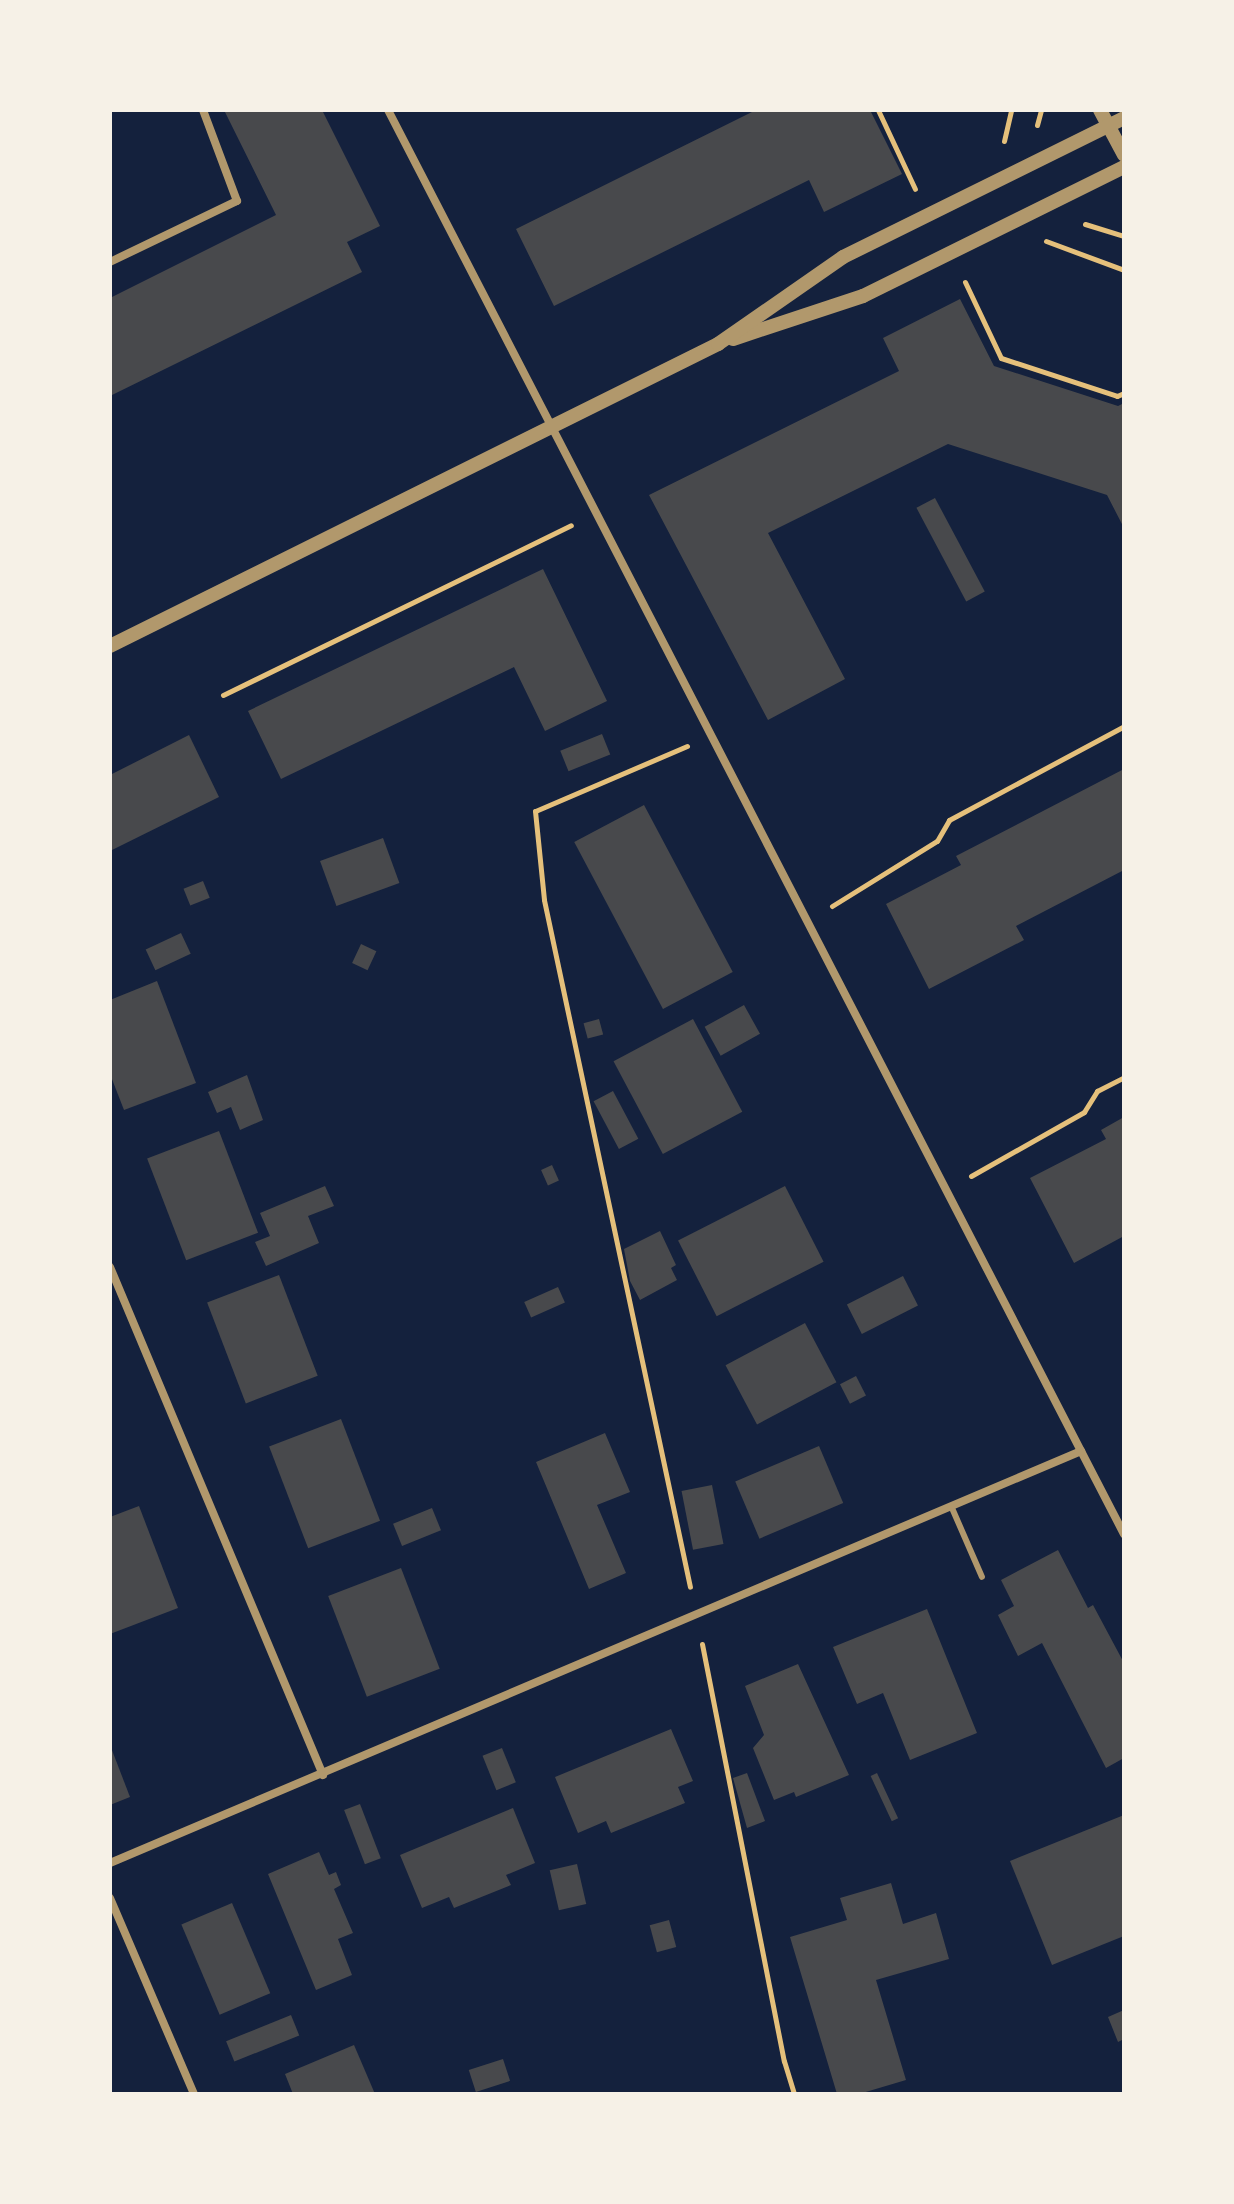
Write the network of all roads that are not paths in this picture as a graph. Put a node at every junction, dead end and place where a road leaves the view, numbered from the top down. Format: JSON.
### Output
{"nodes":[{"id":1,"x":203,"y":110,"type":"edge"},
{"id":2,"x":388,"y":110,"type":"edge"},
{"id":3,"x":1100,"y":110,"type":"edge"},
{"id":4,"x":1124,"y":118,"type":"edge"},
{"id":5,"x":1109,"y":125,"type":"junction"},
{"id":6,"x":1124,"y":155,"type":"edge"},
{"id":7,"x":1124,"y":167,"type":"edge"},
{"id":8,"x":110,"y":262,"type":"edge"},
{"id":9,"x":718,"y":344,"type":"junction"},
{"id":10,"x":552,"y":426,"type":"junction"},
{"id":11,"x":110,"y":646,"type":"edge"},
{"id":12,"x":110,"y":1267,"type":"edge"},
{"id":13,"x":1081,"y":1451,"type":"junction"},
{"id":14,"x":952,"y":1508,"type":"junction"},
{"id":15,"x":1124,"y":1534,"type":"edge"},
{"id":16,"x":982,"y":1577,"type":"dead end"},
{"id":17,"x":323,"y":1775,"type":"junction"},
{"id":18,"x":110,"y":1863,"type":"edge"},
{"id":19,"x":110,"y":1898,"type":"edge"},
{"id":20,"x":194,"y":2094,"type":"edge"}],
"edges":[{"from":1,"to":8,"type":"street"},
{"from":2,"to":10,"type":"street"},
{"from":3,"to":5,"type":"street"},
{"from":4,"to":5,"type":"street"},
{"from":5,"to":6,"type":"street"},
{"from":5,"to":9,"type":"street"},
{"from":7,"to":9,"type":"street"},
{"from":9,"to":10,"type":"street"},
{"from":10,"to":11,"type":"street"},
{"from":10,"to":13,"type":"street"},
{"from":12,"to":17,"type":"street"},
{"from":13,"to":14,"type":"street"},
{"from":13,"to":15,"type":"street"},
{"from":14,"to":16,"type":"lane"},
{"from":14,"to":17,"type":"street"},
{"from":17,"to":18,"type":"street"},
{"from":19,"to":20,"type":"street"}]}
